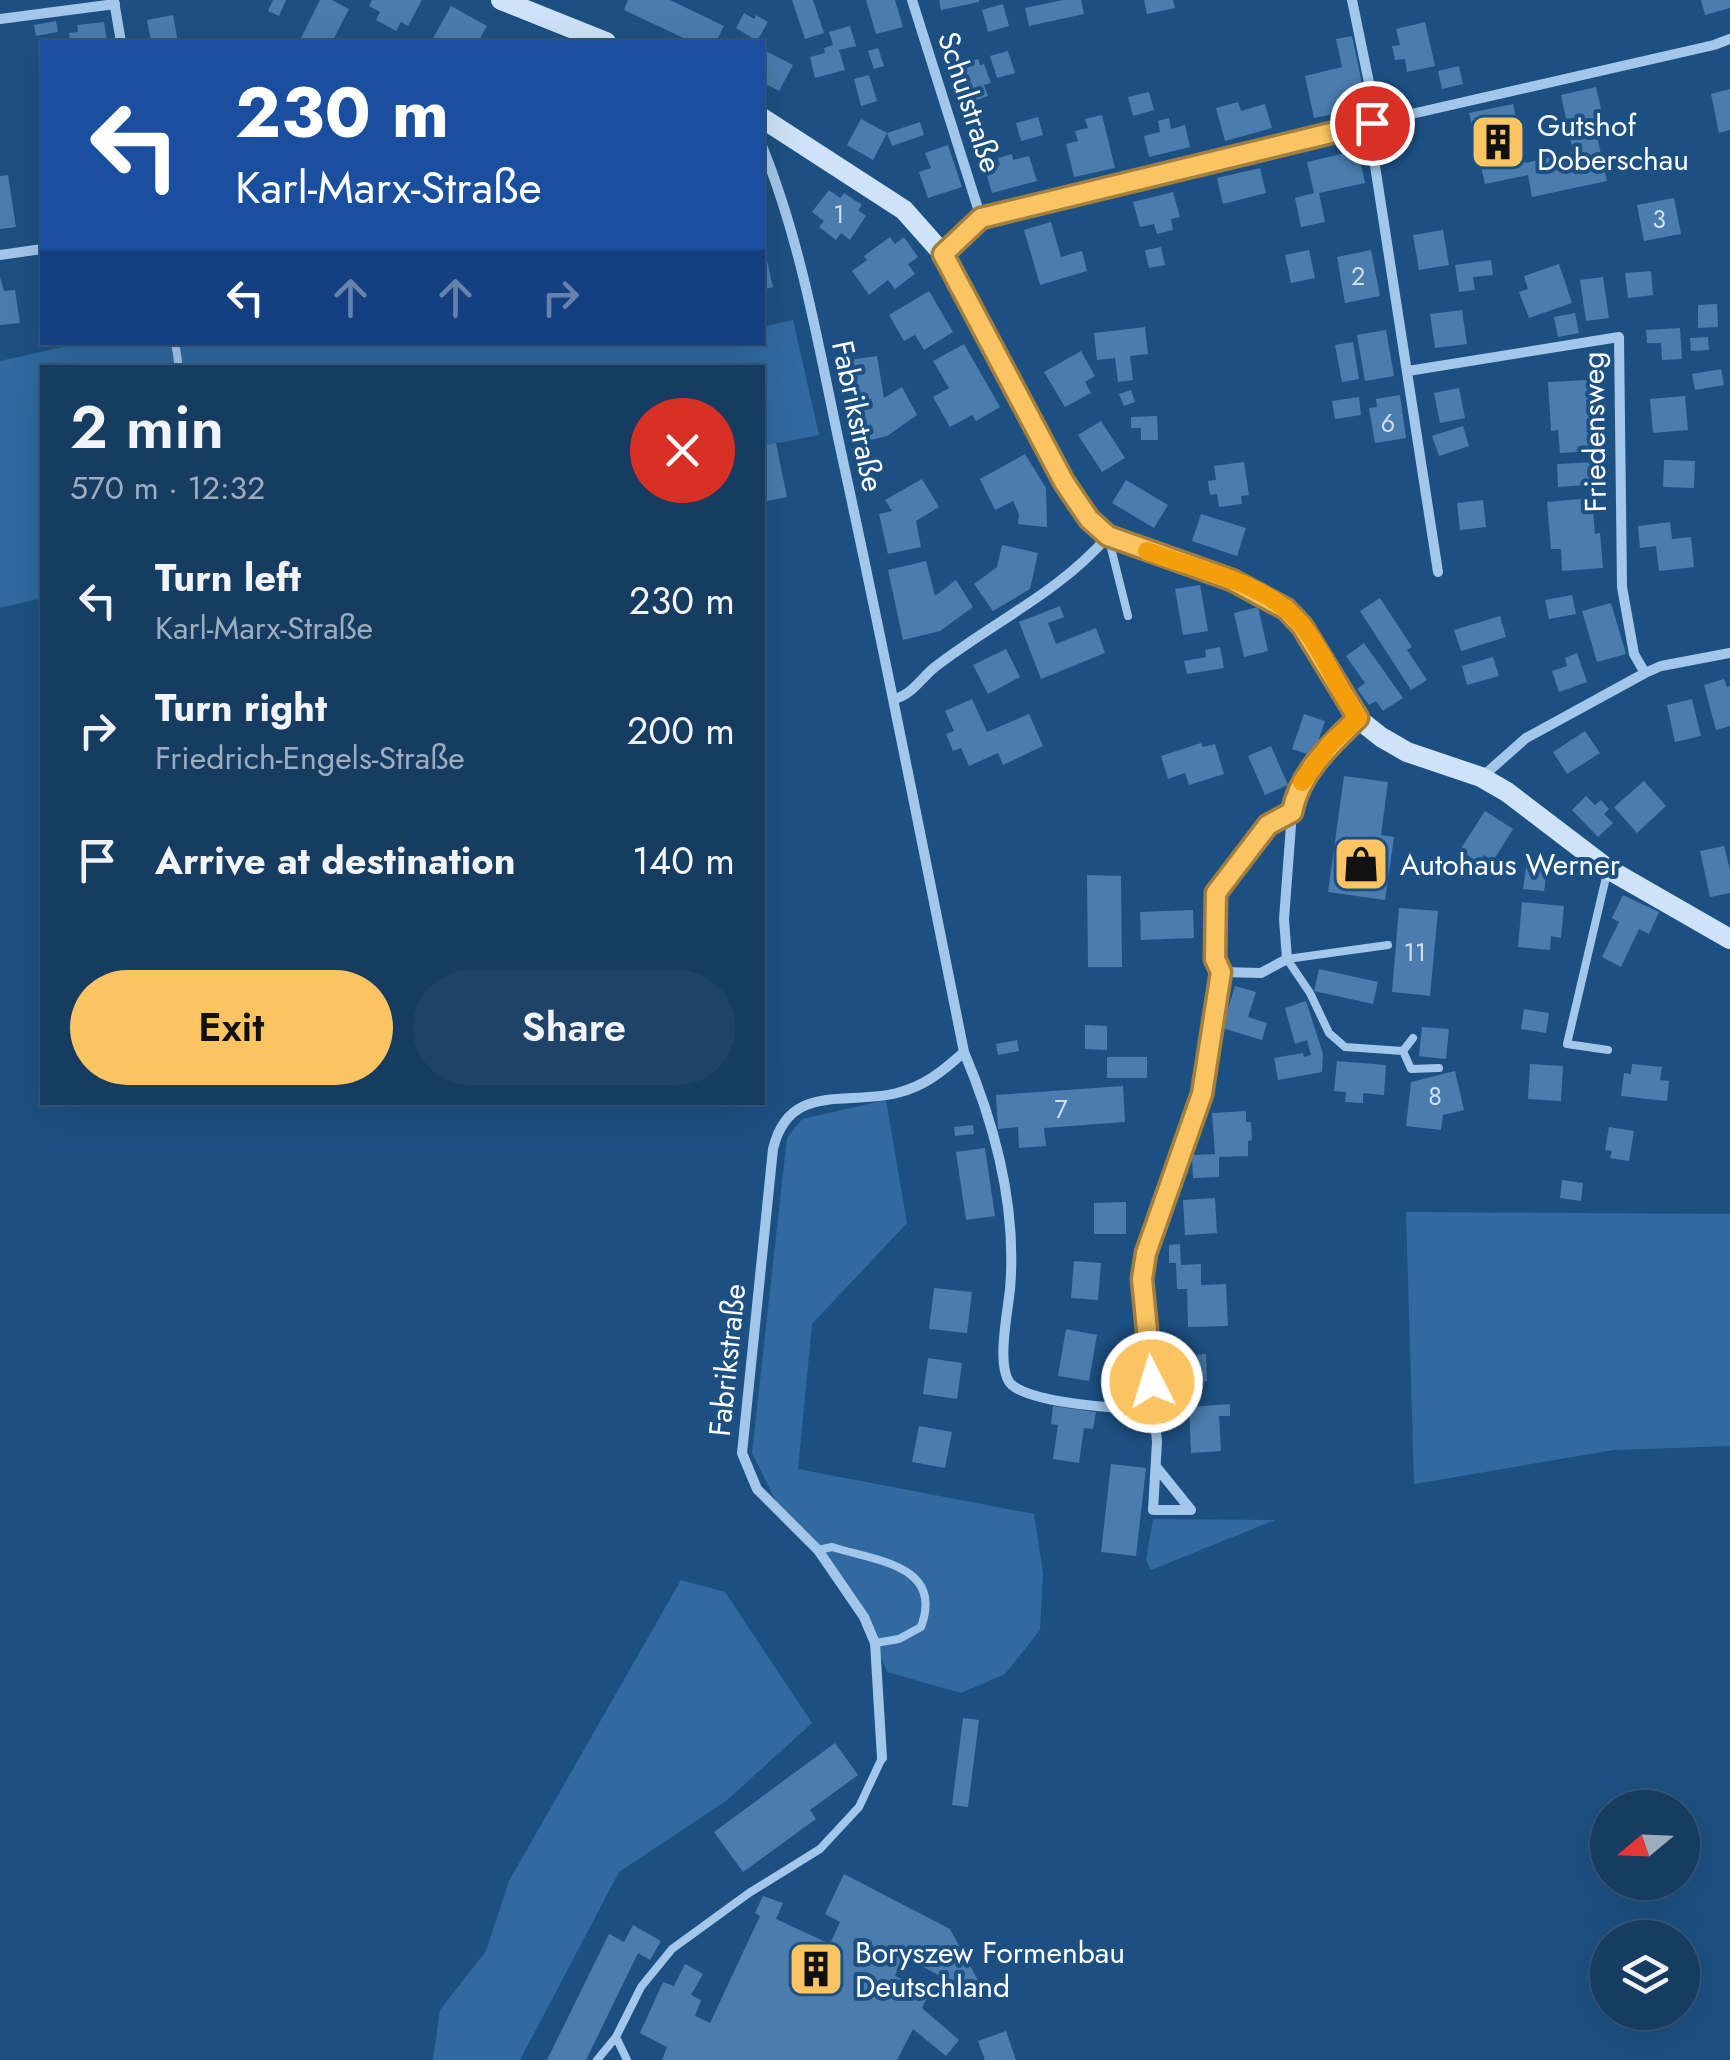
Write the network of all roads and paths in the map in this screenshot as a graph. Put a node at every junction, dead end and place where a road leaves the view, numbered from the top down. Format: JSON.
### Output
{"nodes":[{"id":1,"x":501,"y":0,"type":"edge"},
{"id":2,"x":912,"y":0,"type":"edge"},
{"id":3,"x":1352,"y":0,"type":"edge"},
{"id":4,"x":114,"y":2,"type":"edge"},
{"id":5,"x":0,"y":18,"type":"edge"},
{"id":6,"x":1730,"y":39,"type":"edge"},
{"id":7,"x":121,"y":40,"type":"edge"},
{"id":8,"x":601,"y":40,"type":"edge"},
{"id":9,"x":765,"y":122,"type":"edge"},
{"id":10,"x":1372,"y":123,"type":"junction"},
{"id":11,"x":765,"y":153,"type":"edge"},
{"id":12,"x":981,"y":218,"type":"junction"},
{"id":13,"x":40,"y":249,"type":"edge"},
{"id":14,"x":943,"y":254,"type":"junction"},
{"id":15,"x":0,"y":256,"type":"edge"},
{"id":16,"x":1408,"y":371,"type":"junction"},
{"id":17,"x":1108,"y":536,"type":"junction"},
{"id":18,"x":1438,"y":572,"type":"dead end"},
{"id":19,"x":1128,"y":616,"type":"dead end"},
{"id":20,"x":1730,"y":654,"type":"edge"},
{"id":21,"x":1645,"y":672,"type":"junction"},
{"id":22,"x":894,"y":700,"type":"junction"},
{"id":23,"x":1358,"y":718,"type":"junction"},
{"id":24,"x":1481,"y":778,"type":"junction"},
{"id":25,"x":1292,"y":812,"type":"junction"},
{"id":26,"x":1608,"y":869,"type":"junction"},
{"id":27,"x":1730,"y":939,"type":"edge"},
{"id":28,"x":1388,"y":944,"type":"dead end"},
{"id":29,"x":1287,"y":960,"type":"junction"},
{"id":30,"x":1221,"y":972,"type":"junction"},
{"id":31,"x":1413,"y":1038,"type":"dead end"},
{"id":32,"x":1608,"y":1050,"type":"dead end"},
{"id":33,"x":1403,"y":1051,"type":"junction"},
{"id":34,"x":964,"y":1052,"type":"junction"},
{"id":35,"x":1440,"y":1068,"type":"dead end"},
{"id":36,"x":1153,"y":1409,"type":"junction"},
{"id":37,"x":1158,"y":1469,"type":"junction"},
{"id":38,"x":818,"y":1550,"type":"junction"},
{"id":39,"x":875,"y":1643,"type":"junction"},
{"id":40,"x":882,"y":1758,"type":"joint"},
{"id":41,"x":616,"y":2036,"type":"junction"},
{"id":42,"x":597,"y":2060,"type":"edge"},
{"id":43,"x":626,"y":2060,"type":"edge"}],
"edges":[{"from":1,"to":8,"type":"street"},
{"from":2,"to":12,"type":"street","name":"Schulstraße"},
{"from":3,"to":10,"type":"street"},
{"from":4,"to":5,"type":"street"},
{"from":4,"to":7,"type":"street"},
{"from":6,"to":10,"type":"street"},
{"from":9,"to":14,"type":"street"},
{"from":10,"to":12,"type":"street"},
{"from":10,"to":16,"type":"street"},
{"from":11,"to":22,"type":"street","name":"Fabrikstraße"},
{"from":12,"to":14,"type":"street"},
{"from":13,"to":15,"type":"street"},
{"from":14,"to":17,"type":"street"},
{"from":16,"to":18,"type":"street"},
{"from":16,"to":21,"type":"street","name":"Friedensweg"},
{"from":17,"to":19,"type":"lane"},
{"from":17,"to":22,"type":"street"},
{"from":17,"to":23,"type":"street"},
{"from":20,"to":21,"type":"street"},
{"from":21,"to":24,"type":"street"},
{"from":22,"to":34,"type":"street","name":"Fabrikstraße"},
{"from":23,"to":24,"type":"street"},
{"from":23,"to":25,"type":"street"},
{"from":24,"to":26,"type":"street"},
{"from":25,"to":29,"type":"street"},
{"from":25,"to":30,"type":"street"},
{"from":26,"to":27,"type":"street"},
{"from":26,"to":32,"type":"lane"},
{"from":28,"to":29,"type":"lane"},
{"from":29,"to":30,"type":"street"},
{"from":29,"to":33,"type":"lane"},
{"from":30,"to":36,"type":"street"},
{"from":31,"to":33,"type":"lane"},
{"from":33,"to":35,"type":"lane"},
{"from":34,"to":36,"type":"street","name":"Fabrikstraße"},
{"from":34,"to":38,"type":"street","name":"Fabrikstraße"},
{"from":36,"to":37,"type":"street"},
{"from":37,"to":37,"type":"street"},
{"from":38,"to":39,"type":"street","name":"Fabrikstraße"},
{"from":38,"to":39,"type":"lane"},
{"from":39,"to":40,"type":"street","name":"Fabrikstraße"},
{"from":40,"to":41,"type":"lane","name":"Fabrikstraße"},
{"from":41,"to":42,"type":"lane","name":"Fabrikstraße"},
{"from":41,"to":43,"type":"lane"}]}
